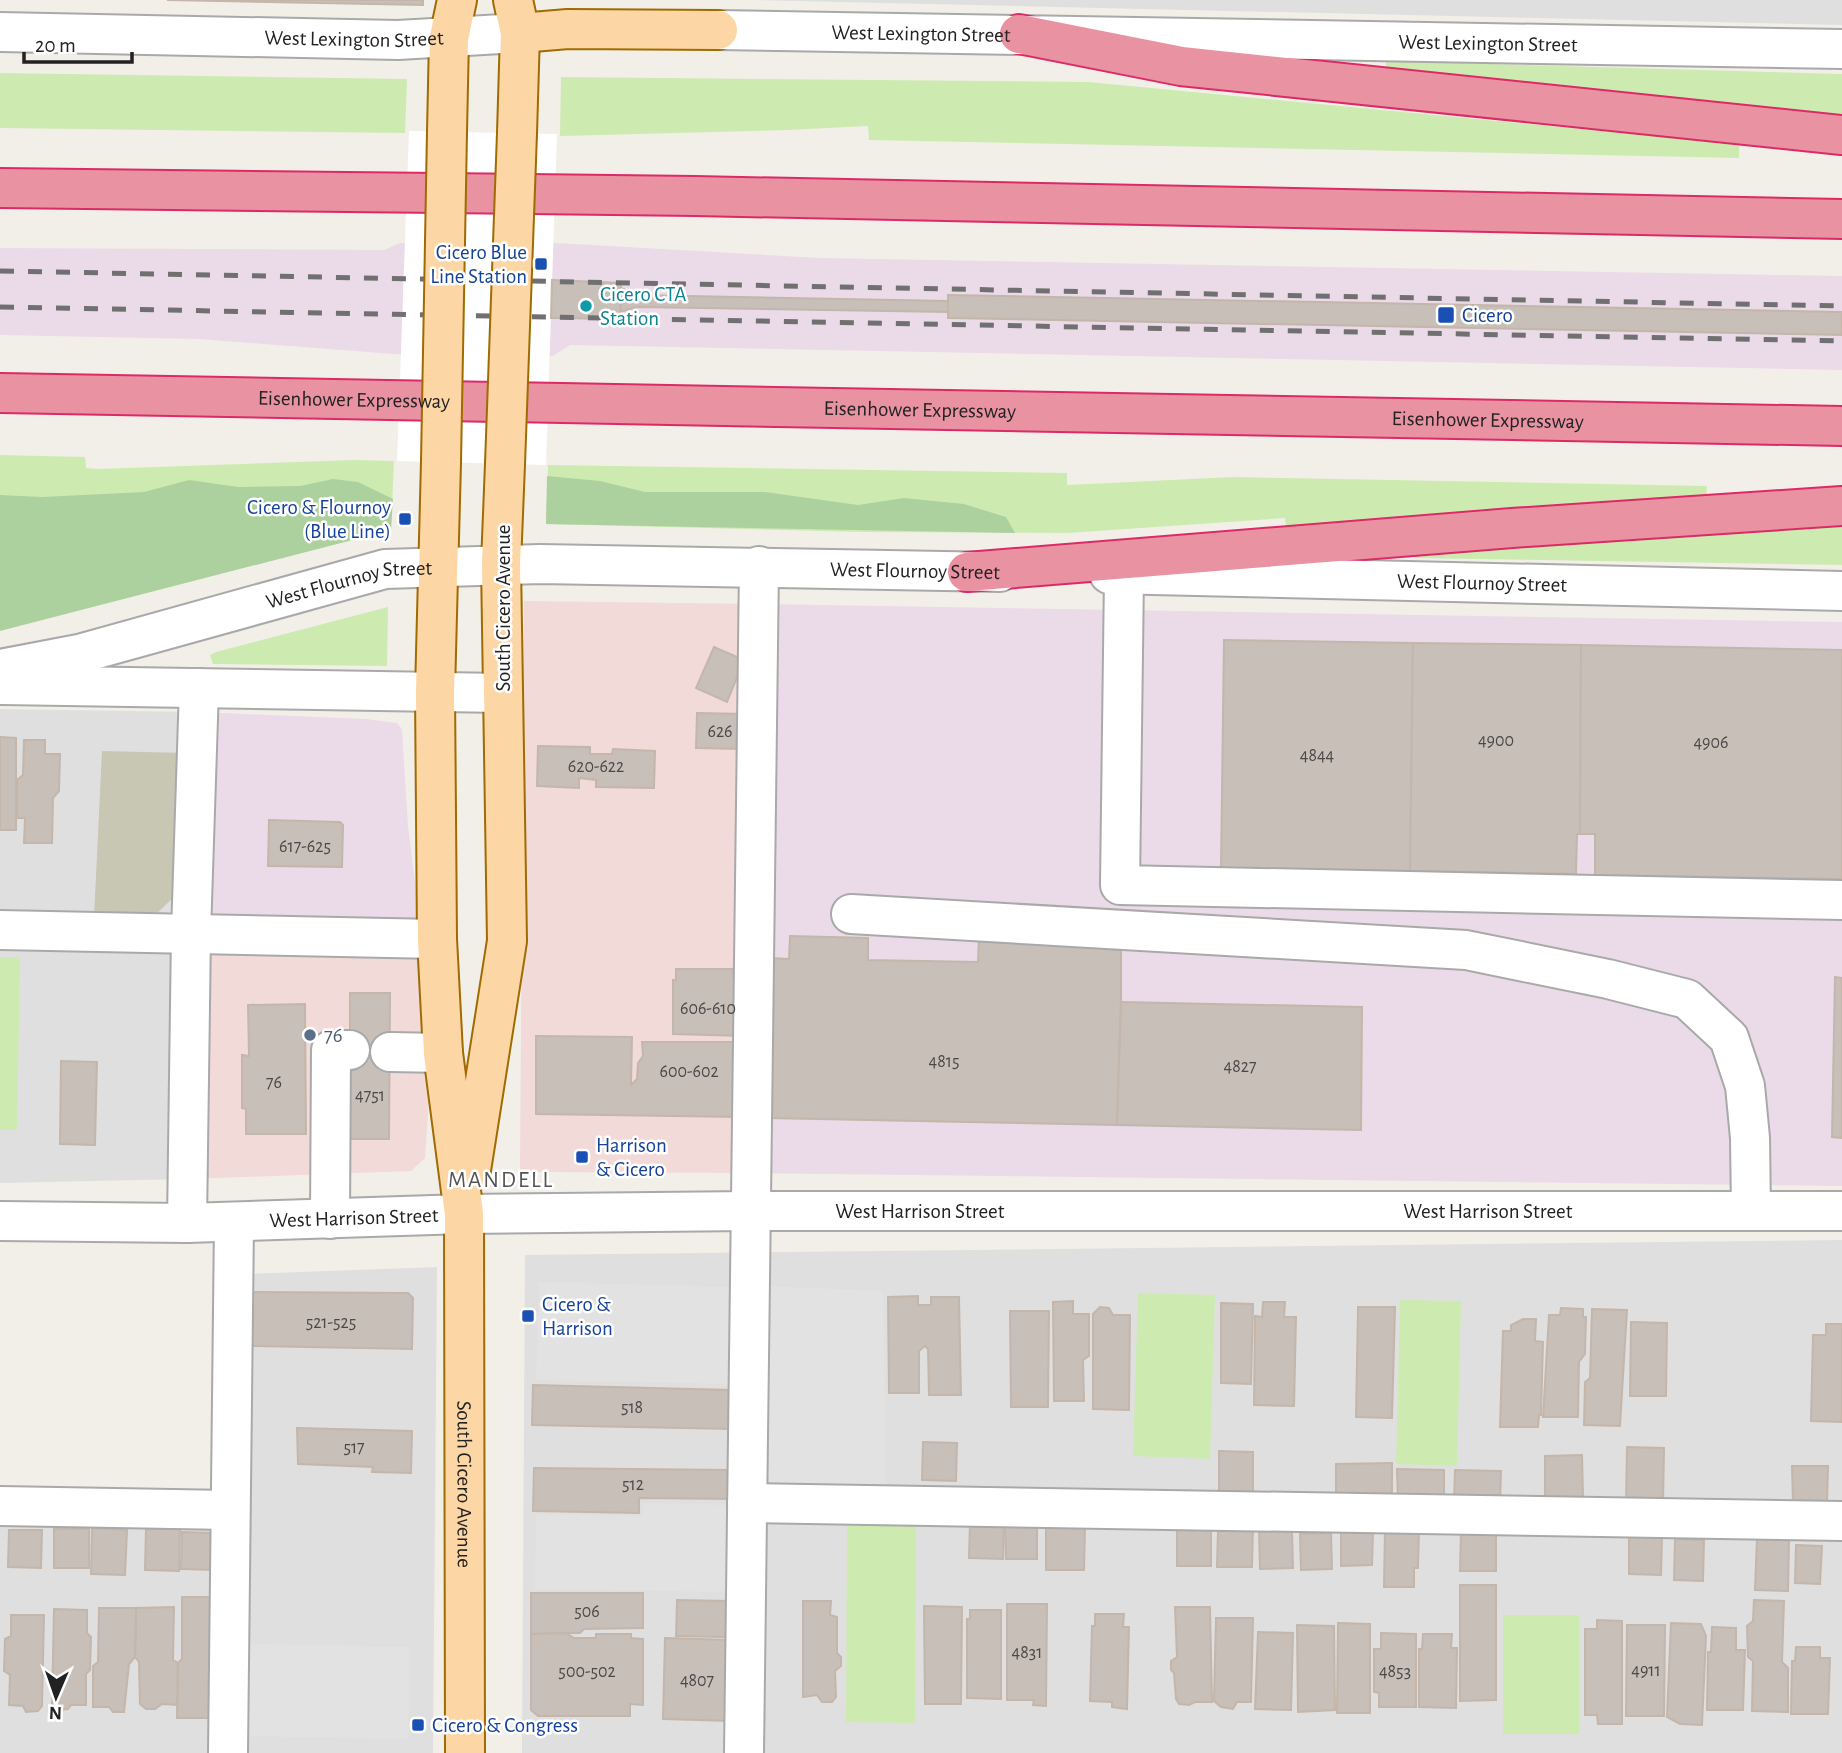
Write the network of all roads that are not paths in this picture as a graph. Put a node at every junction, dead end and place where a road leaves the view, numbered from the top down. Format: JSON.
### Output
{"nodes":[{"id":1,"x":457,"y":0,"type":"edge"},
{"id":2,"x":768,"y":15,"type":"edge"},
{"id":3,"x":516,"y":17,"type":"edge"},
{"id":4,"x":718,"y":30,"type":"joint"},
{"id":5,"x":0,"y":32,"type":"edge"},
{"id":6,"x":1019,"y":34,"type":"junction"},
{"id":7,"x":449,"y":38,"type":"junction"},
{"id":8,"x":1842,"y":49,"type":"edge"},
{"id":9,"x":1842,"y":135,"type":"edge"},
{"id":10,"x":0,"y":188,"type":"edge"},
{"id":11,"x":1842,"y":219,"type":"edge"},
{"id":12,"x":0,"y":393,"type":"edge"},
{"id":13,"x":1842,"y":426,"type":"edge"},
{"id":14,"x":1842,"y":506,"type":"edge"},
{"id":15,"x":501,"y":564,"type":"junction"},
{"id":16,"x":440,"y":566,"type":"junction"},
{"id":17,"x":759,"y":566,"type":"junction"},
{"id":18,"x":967,"y":572,"type":"junction"},
{"id":19,"x":1124,"y":575,"type":"junction"},
{"id":20,"x":1842,"y":591,"type":"edge"},
{"id":21,"x":0,"y":669,"type":"edge"},
{"id":22,"x":0,"y":685,"type":"edge"},
{"id":23,"x":199,"y":688,"type":"junction"},
{"id":24,"x":435,"y":691,"type":"junction"},
{"id":25,"x":503,"y":693,"type":"junction"},
{"id":26,"x":1842,"y":900,"type":"edge"},
{"id":27,"x":851,"y":914,"type":"dead end"},
{"id":28,"x":0,"y":930,"type":"edge"},
{"id":29,"x":191,"y":933,"type":"junction"},
{"id":30,"x":437,"y":939,"type":"junction"},
{"id":31,"x":350,"y":1050,"type":"dead end"},
{"id":32,"x":390,"y":1052,"type":"dead end"},
{"id":33,"x":443,"y":1053,"type":"junction"},
{"id":34,"x":750,"y":1211,"type":"junction"},
{"id":35,"x":1751,"y":1211,"type":"junction"},
{"id":36,"x":1842,"y":1211,"type":"edge"},
{"id":37,"x":464,"y":1214,"type":"junction"},
{"id":38,"x":330,"y":1219,"type":"junction"},
{"id":39,"x":0,"y":1221,"type":"edge"},
{"id":40,"x":234,"y":1222,"type":"junction"},
{"id":41,"x":187,"y":1223,"type":"junction"},
{"id":42,"x":747,"y":1503,"type":"junction"},
{"id":43,"x":0,"y":1506,"type":"edge"},
{"id":44,"x":230,"y":1510,"type":"junction"},
{"id":45,"x":1842,"y":1521,"type":"edge"},
{"id":46,"x":228,"y":1753,"type":"edge"},
{"id":47,"x":465,"y":1753,"type":"edge"},
{"id":48,"x":744,"y":1753,"type":"edge"}],
"edges":[{"from":1,"to":7,"type":"main road","name":"South Cicero Avenue"},
{"from":2,"to":4,"type":"street","name":"West Lexington Street"},
{"from":2,"to":6,"type":"street","name":"West Lexington Street"},
{"from":3,"to":4,"type":"main road","name":"West Lexington Street"},
{"from":3,"to":7,"type":"street","name":"West Lexington Street"},
{"from":3,"to":15,"type":"main road","name":"South Cicero Avenue","bridge":true},
{"from":5,"to":7,"type":"street","name":"West Lexington Street"},
{"from":6,"to":8,"type":"street","name":"West Lexington Street"},
{"from":6,"to":9,"type":"highway"},
{"from":7,"to":16,"type":"main road","name":"South Cicero Avenue","bridge":true},
{"from":10,"to":11,"type":"highway"},
{"from":12,"to":13,"type":"highway","name":"Eisenhower Expressway"},
{"from":14,"to":18,"type":"highway"},
{"from":15,"to":16,"type":"street","name":"West Flournoy Street"},
{"from":15,"to":17,"type":"street","name":"West Flournoy Street"},
{"from":15,"to":25,"type":"main road","name":"South Cicero Avenue"},
{"from":16,"to":21,"type":"street","name":"West Flournoy Street"},
{"from":16,"to":24,"type":"main road","name":"South Cicero Avenue"},
{"from":17,"to":18,"type":"street","name":"West Flournoy Street"},
{"from":17,"to":34,"type":"street"},
{"from":18,"to":19,"type":"street","name":"West Flournoy Street"},
{"from":19,"to":20,"type":"street","name":"West Flournoy Street"},
{"from":19,"to":26,"type":"street"},
{"from":22,"to":23,"type":"street"},
{"from":23,"to":24,"type":"street"},
{"from":23,"to":29,"type":"street"},
{"from":24,"to":25,"type":"street"},
{"from":24,"to":30,"type":"main road","name":"South Cicero Avenue"},
{"from":25,"to":37,"type":"main road","name":"South Cicero Avenue"},
{"from":27,"to":35,"type":"street"},
{"from":28,"to":29,"type":"street"},
{"from":29,"to":30,"type":"street"},
{"from":29,"to":41,"type":"street"},
{"from":30,"to":33,"type":"main road","name":"South Cicero Avenue"},
{"from":31,"to":38,"type":"street"},
{"from":32,"to":33,"type":"street"},
{"from":33,"to":37,"type":"main road","name":"South Cicero Avenue"},
{"from":34,"to":35,"type":"street","name":"West Harrison Street"},
{"from":34,"to":37,"type":"street","name":"West Harrison Street"},
{"from":34,"to":42,"type":"street"},
{"from":35,"to":36,"type":"street","name":"West Harrison Street"},
{"from":37,"to":38,"type":"street","name":"West Harrison Street"},
{"from":37,"to":47,"type":"main road","name":"South Cicero Avenue"},
{"from":38,"to":40,"type":"street","name":"West Harrison Street"},
{"from":39,"to":41,"type":"street","name":"West Harrison Street"},
{"from":40,"to":41,"type":"street","name":"West Harrison Street"},
{"from":40,"to":44,"type":"street"},
{"from":42,"to":45,"type":"street"},
{"from":42,"to":48,"type":"street"},
{"from":43,"to":44,"type":"street"},
{"from":44,"to":46,"type":"street"}]}
